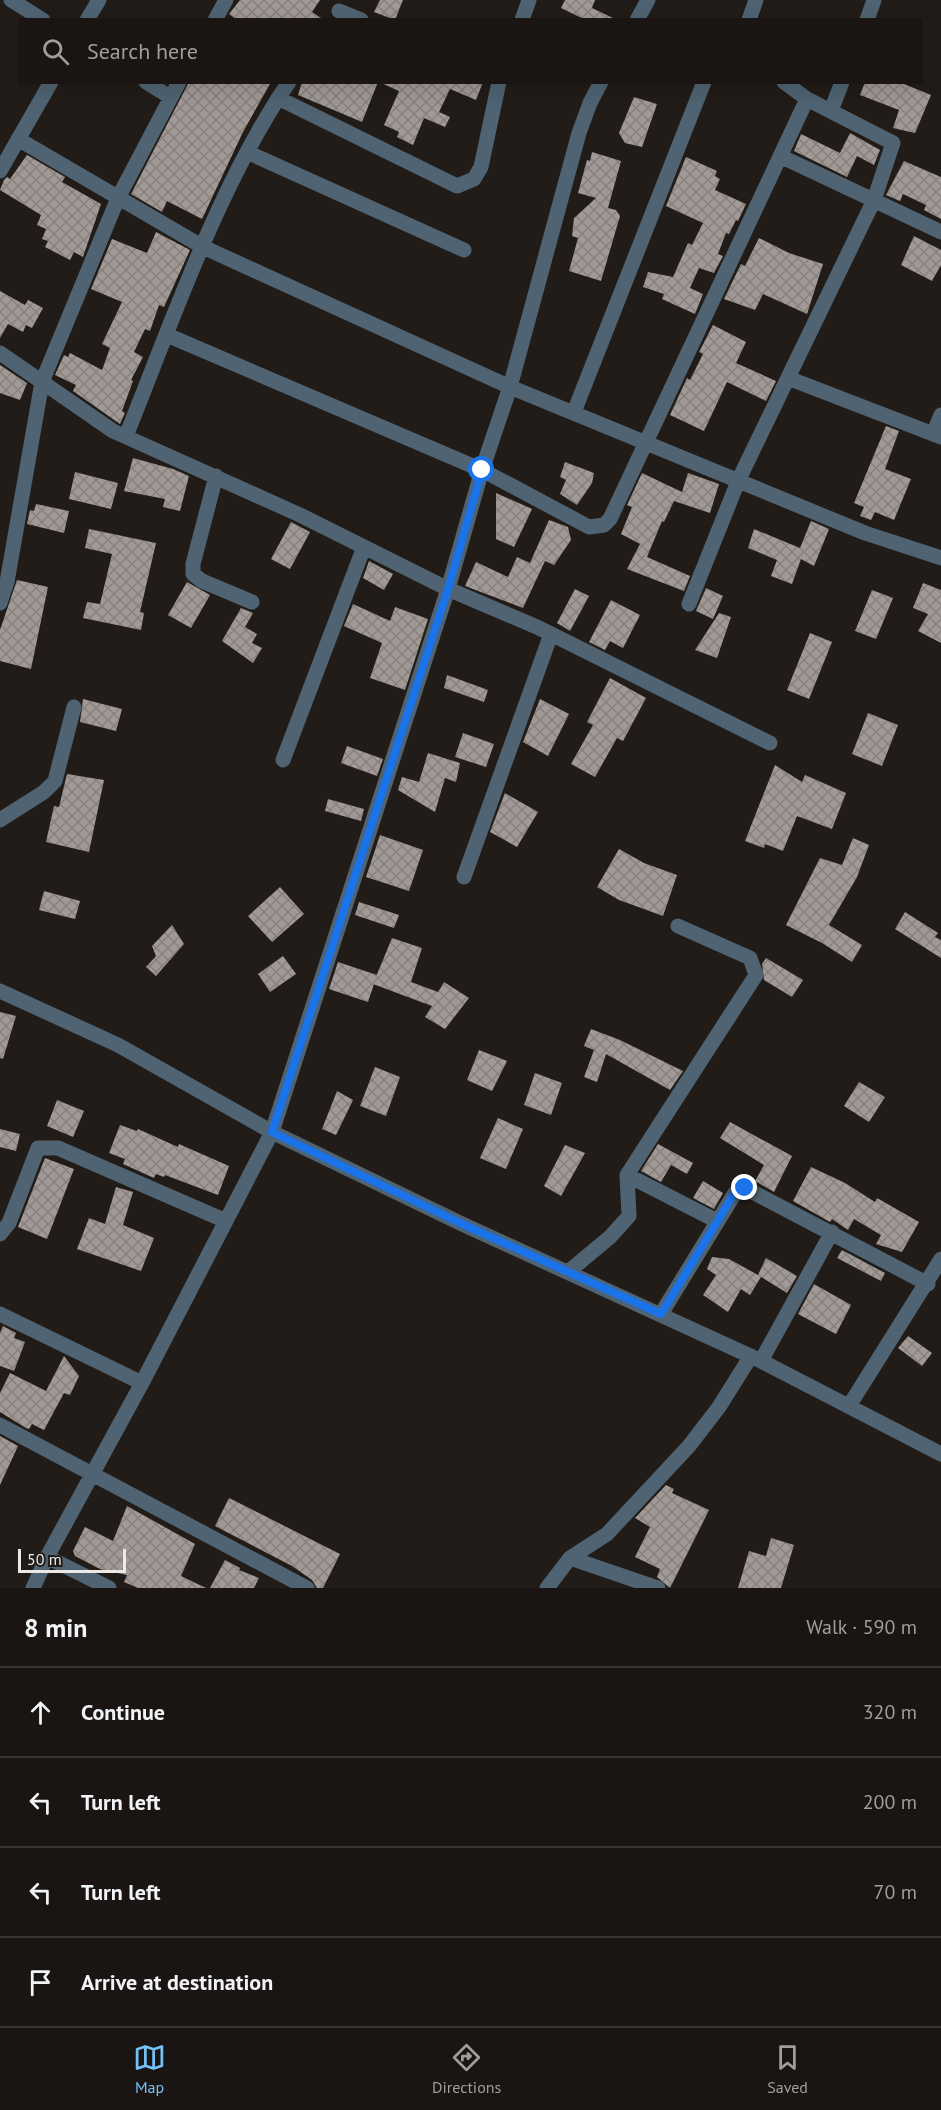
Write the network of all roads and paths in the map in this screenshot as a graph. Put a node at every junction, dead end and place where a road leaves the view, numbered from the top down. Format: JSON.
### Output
{"nodes":[{"id":1,"x":11,"y":0,"type":"edge"},
{"id":2,"x":99,"y":0,"type":"edge"},
{"id":3,"x":226,"y":0,"type":"edge"},
{"id":4,"x":529,"y":0,"type":"edge"},
{"id":5,"x":648,"y":0,"type":"edge"},
{"id":6,"x":756,"y":0,"type":"edge"},
{"id":7,"x":874,"y":0,"type":"edge"},
{"id":8,"x":339,"y":10,"type":"edge"},
{"id":9,"x":40,"y":18,"type":"edge"},
{"id":10,"x":88,"y":18,"type":"edge"},
{"id":11,"x":216,"y":18,"type":"edge"},
{"id":12,"x":357,"y":18,"type":"edge"},
{"id":13,"x":523,"y":18,"type":"edge"},
{"id":14,"x":638,"y":18,"type":"edge"},
{"id":15,"x":750,"y":18,"type":"edge"},
{"id":16,"x":868,"y":18,"type":"edge"},
{"id":17,"x":50,"y":84,"type":"edge"},
{"id":18,"x":150,"y":84,"type":"edge"},
{"id":19,"x":178,"y":84,"type":"edge"},
{"id":20,"x":288,"y":84,"type":"edge"},
{"id":21,"x":499,"y":84,"type":"edge"},
{"id":22,"x":600,"y":84,"type":"edge"},
{"id":23,"x":703,"y":84,"type":"edge"},
{"id":24,"x":787,"y":84,"type":"edge"},
{"id":25,"x":841,"y":84,"type":"edge"},
{"id":26,"x":170,"y":97,"type":"junction"},
{"id":27,"x":278,"y":98,"type":"junction"},
{"id":28,"x":807,"y":99,"type":"junction"},
{"id":29,"x":831,"y":111,"type":"junction"},
{"id":30,"x":18,"y":140,"type":"junction"},
{"id":31,"x":247,"y":152,"type":"junction"},
{"id":32,"x":780,"y":156,"type":"junction"},
{"id":33,"x":0,"y":171,"type":"edge"},
{"id":34,"x":118,"y":198,"type":"junction"},
{"id":35,"x":874,"y":200,"type":"junction"},
{"id":36,"x":941,"y":232,"type":"edge"},
{"id":37,"x":203,"y":247,"type":"junction"},
{"id":38,"x":464,"y":250,"type":"dead end"},
{"id":39,"x":167,"y":335,"type":"junction"},
{"id":40,"x":0,"y":353,"type":"edge"},
{"id":41,"x":788,"y":378,"type":"junction"},
{"id":42,"x":42,"y":382,"type":"junction"},
{"id":43,"x":510,"y":387,"type":"junction"},
{"id":44,"x":574,"y":412,"type":"junction"},
{"id":45,"x":941,"y":415,"type":"edge"},
{"id":46,"x":126,"y":436,"type":"junction"},
{"id":47,"x":937,"y":436,"type":"edge"},
{"id":48,"x":647,"y":442,"type":"junction"},
{"id":49,"x":482,"y":470,"type":"junction"},
{"id":50,"x":216,"y":476,"type":"junction"},
{"id":51,"x":739,"y":479,"type":"junction"},
{"id":52,"x":364,"y":547,"type":"junction"},
{"id":53,"x":941,"y":558,"type":"edge"},
{"id":54,"x":448,"y":589,"type":"junction"},
{"id":55,"x":252,"y":602,"type":"dead end"},
{"id":56,"x":0,"y":603,"type":"edge"},
{"id":57,"x":689,"y":604,"type":"dead end"},
{"id":58,"x":551,"y":634,"type":"junction"},
{"id":59,"x":74,"y":707,"type":"dead end"},
{"id":60,"x":770,"y":743,"type":"dead end"},
{"id":61,"x":283,"y":760,"type":"dead end"},
{"id":62,"x":0,"y":820,"type":"edge"},
{"id":63,"x":464,"y":877,"type":"dead end"},
{"id":64,"x":678,"y":926,"type":"dead end"},
{"id":65,"x":0,"y":991,"type":"edge"},
{"id":66,"x":272,"y":1132,"type":"junction"},
{"id":67,"x":627,"y":1175,"type":"junction"},
{"id":68,"x":226,"y":1221,"type":"junction"},
{"id":69,"x":717,"y":1221,"type":"junction"},
{"id":70,"x":831,"y":1232,"type":"junction"},
{"id":71,"x":0,"y":1234,"type":"edge"},
{"id":72,"x":941,"y":1259,"type":"edge"},
{"id":73,"x":568,"y":1272,"type":"junction"},
{"id":74,"x":928,"y":1284,"type":"junction"},
{"id":75,"x":0,"y":1314,"type":"edge"},
{"id":76,"x":661,"y":1314,"type":"junction"},
{"id":77,"x":756,"y":1358,"type":"junction"},
{"id":78,"x":142,"y":1383,"type":"junction"},
{"id":79,"x":849,"y":1406,"type":"junction"},
{"id":80,"x":0,"y":1425,"type":"edge"},
{"id":81,"x":941,"y":1454,"type":"edge"},
{"id":82,"x":92,"y":1475,"type":"junction"},
{"id":83,"x":47,"y":1557,"type":"junction"},
{"id":84,"x":570,"y":1558,"type":"junction"},
{"id":85,"x":33,"y":1588,"type":"edge"},
{"id":86,"x":109,"y":1588,"type":"edge"},
{"id":87,"x":307,"y":1588,"type":"edge"},
{"id":88,"x":547,"y":1588,"type":"edge"},
{"id":89,"x":658,"y":1588,"type":"edge"}],
"edges":[{"from":1,"to":9,"type":"street"},
{"from":2,"to":10,"type":"street"},
{"from":3,"to":11,"type":"street"},
{"from":4,"to":13,"type":"street"},
{"from":5,"to":14,"type":"street"},
{"from":6,"to":15,"type":"street"},
{"from":7,"to":16,"type":"street"},
{"from":8,"to":12,"type":"street"},
{"from":17,"to":30,"type":"street"},
{"from":18,"to":26,"type":"street"},
{"from":19,"to":26,"type":"street"},
{"from":20,"to":27,"type":"street"},
{"from":21,"to":27,"type":"street"},
{"from":22,"to":43,"type":"street"},
{"from":23,"to":44,"type":"street"},
{"from":24,"to":28,"type":"street"},
{"from":25,"to":29,"type":"street"},
{"from":26,"to":34,"type":"street"},
{"from":27,"to":31,"type":"street"},
{"from":28,"to":29,"type":"street"},
{"from":28,"to":32,"type":"street"},
{"from":29,"to":35,"type":"street"},
{"from":30,"to":33,"type":"street"},
{"from":30,"to":34,"type":"street"},
{"from":31,"to":37,"type":"street"},
{"from":31,"to":38,"type":"street"},
{"from":32,"to":35,"type":"street"},
{"from":32,"to":48,"type":"street"},
{"from":34,"to":37,"type":"street"},
{"from":34,"to":42,"type":"street"},
{"from":35,"to":36,"type":"street"},
{"from":35,"to":41,"type":"street"},
{"from":37,"to":39,"type":"street"},
{"from":37,"to":43,"type":"street"},
{"from":39,"to":46,"type":"street"},
{"from":39,"to":49,"type":"street"},
{"from":40,"to":42,"type":"street"},
{"from":41,"to":47,"type":"street"},
{"from":41,"to":51,"type":"street"},
{"from":42,"to":46,"type":"street"},
{"from":42,"to":56,"type":"street"},
{"from":43,"to":44,"type":"street"},
{"from":43,"to":49,"type":"street"},
{"from":44,"to":48,"type":"street"},
{"from":45,"to":47,"type":"street"},
{"from":46,"to":50,"type":"street"},
{"from":48,"to":49,"type":"street"},
{"from":48,"to":51,"type":"street"},
{"from":49,"to":54,"type":"street"},
{"from":50,"to":52,"type":"street"},
{"from":50,"to":55,"type":"street"},
{"from":51,"to":53,"type":"street"},
{"from":51,"to":57,"type":"street"},
{"from":52,"to":54,"type":"street"},
{"from":52,"to":61,"type":"street"},
{"from":54,"to":58,"type":"street"},
{"from":54,"to":66,"type":"street"},
{"from":58,"to":60,"type":"street"},
{"from":58,"to":63,"type":"street"},
{"from":59,"to":62,"type":"street"},
{"from":64,"to":67,"type":"street"},
{"from":65,"to":66,"type":"street"},
{"from":66,"to":68,"type":"street"},
{"from":66,"to":73,"type":"street"},
{"from":67,"to":69,"type":"street"},
{"from":67,"to":73,"type":"street"},
{"from":68,"to":71,"type":"street"},
{"from":68,"to":78,"type":"street"},
{"from":69,"to":70,"type":"street"},
{"from":69,"to":76,"type":"street"},
{"from":70,"to":74,"type":"street"},
{"from":70,"to":77,"type":"street"},
{"from":72,"to":74,"type":"street"},
{"from":73,"to":76,"type":"street"},
{"from":74,"to":79,"type":"street"},
{"from":75,"to":78,"type":"street"},
{"from":76,"to":77,"type":"street"},
{"from":77,"to":79,"type":"street"},
{"from":77,"to":84,"type":"street"},
{"from":78,"to":82,"type":"street"},
{"from":79,"to":81,"type":"street"},
{"from":80,"to":82,"type":"street"},
{"from":82,"to":83,"type":"street"},
{"from":82,"to":87,"type":"street"},
{"from":83,"to":85,"type":"street"},
{"from":83,"to":86,"type":"street"},
{"from":84,"to":88,"type":"street"},
{"from":84,"to":89,"type":"street"}]}
